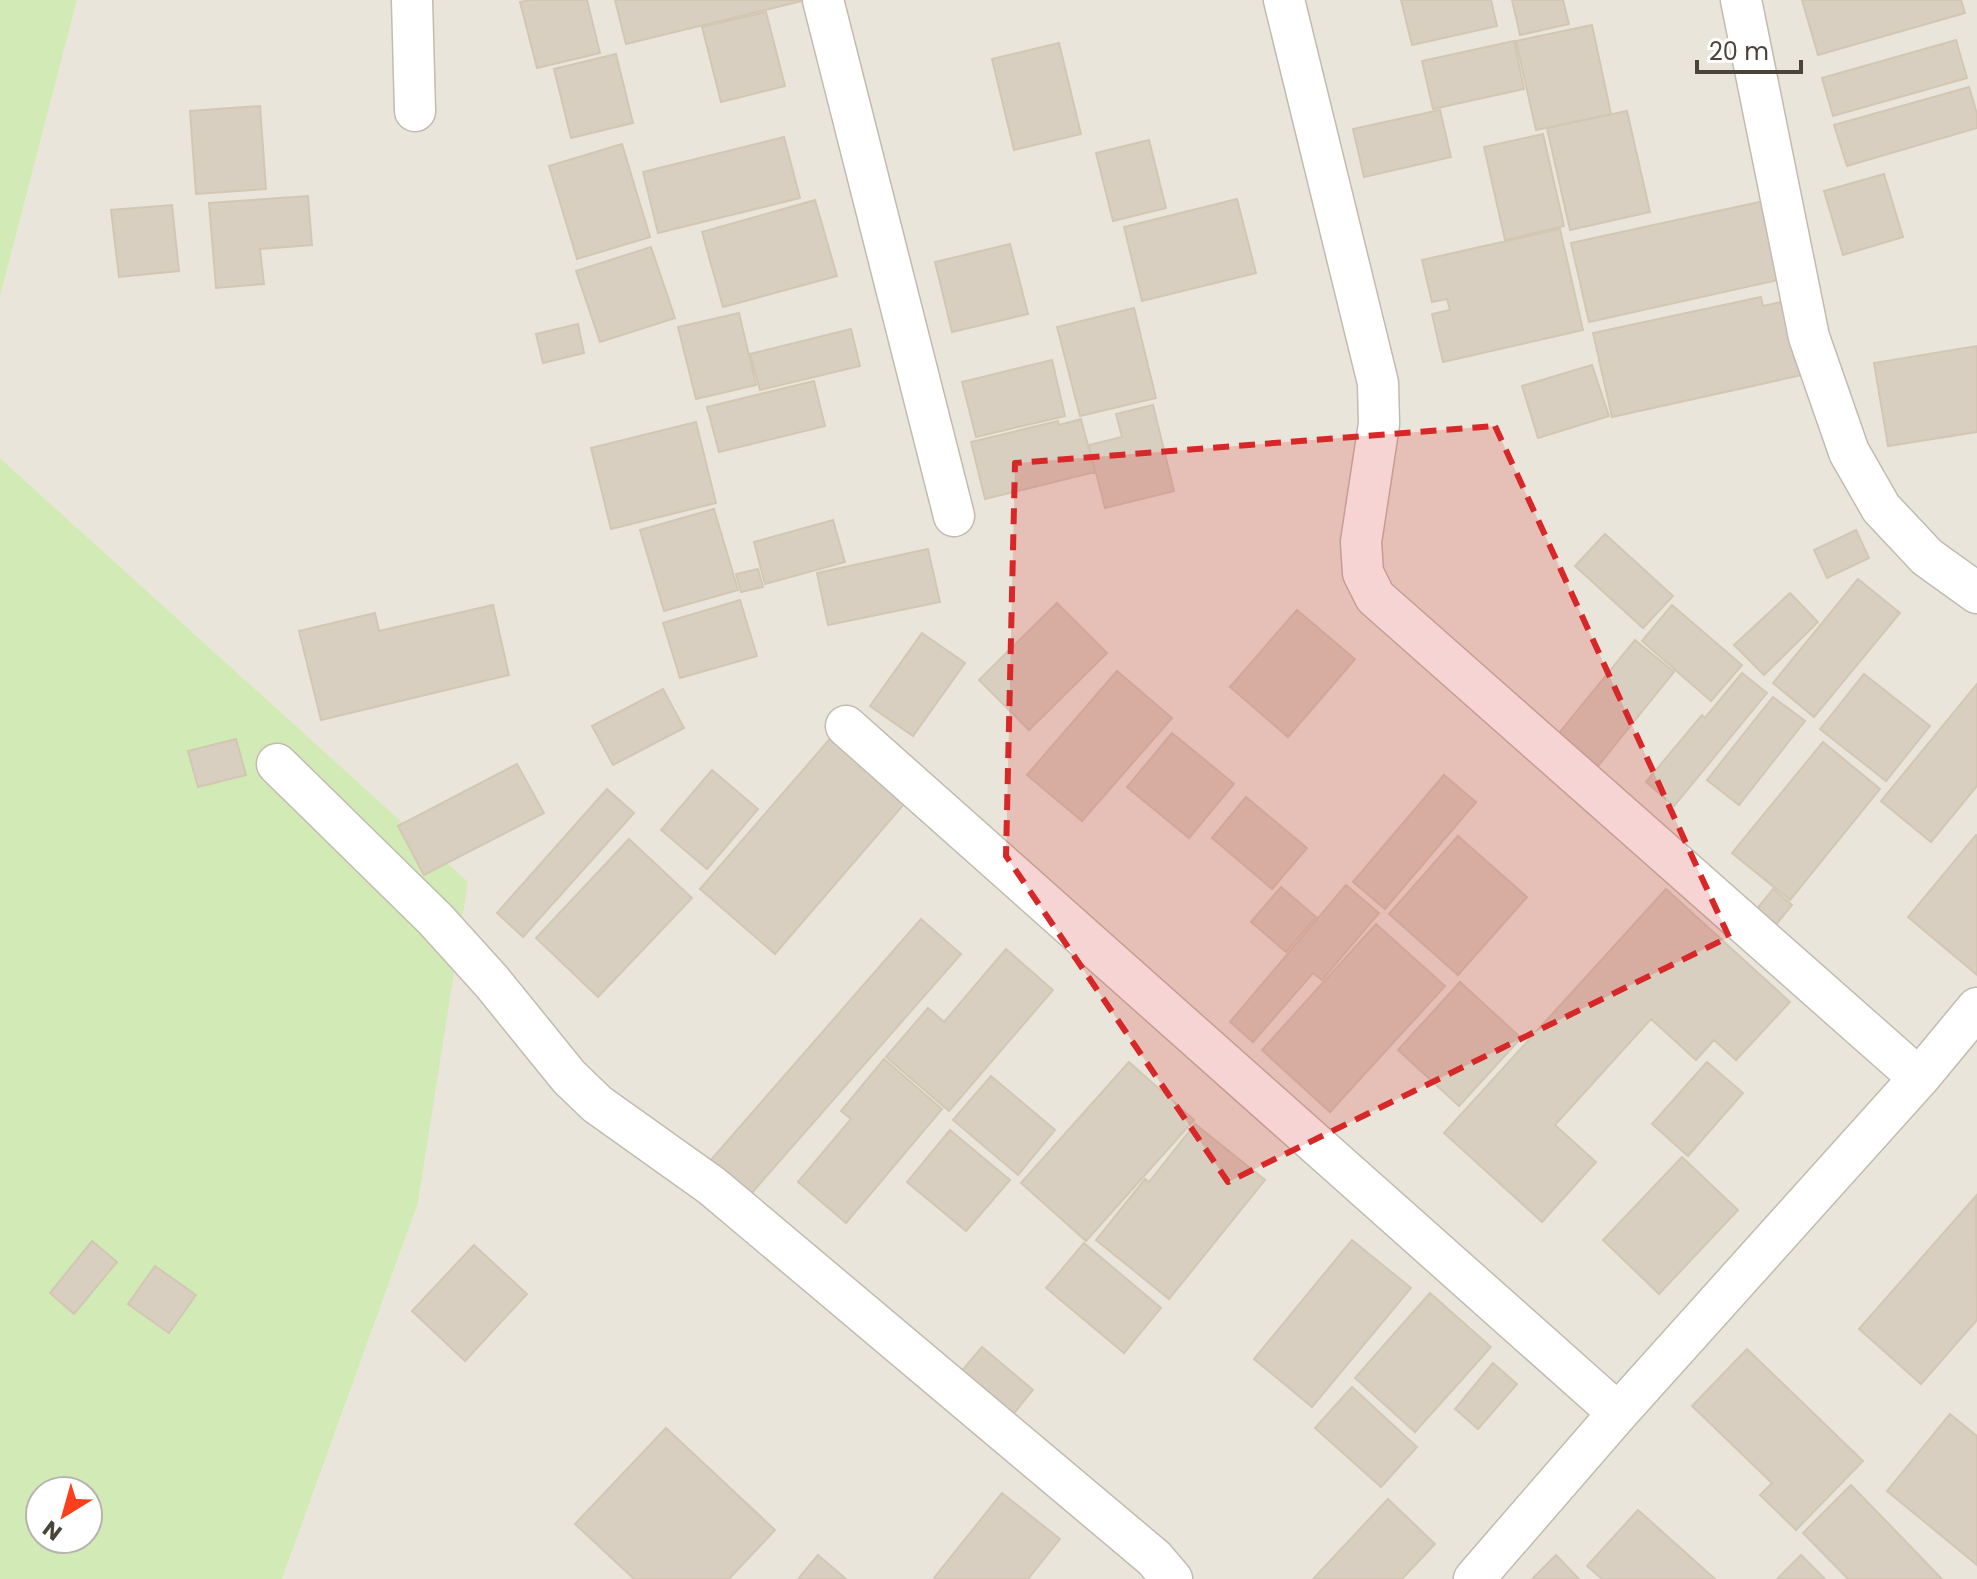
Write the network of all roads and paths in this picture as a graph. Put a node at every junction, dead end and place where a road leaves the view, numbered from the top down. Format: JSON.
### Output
{"nodes":[{"id":1,"x":412,"y":0,"type":"edge"},
{"id":2,"x":823,"y":0,"type":"edge"},
{"id":3,"x":1284,"y":0,"type":"edge"},
{"id":4,"x":1741,"y":0,"type":"edge"},
{"id":5,"x":415,"y":111,"type":"dead end"},
{"id":6,"x":954,"y":516,"type":"dead end"},
{"id":7,"x":1977,"y":593,"type":"edge"},
{"id":8,"x":846,"y":726,"type":"dead end"},
{"id":9,"x":277,"y":764,"type":"dead end"},
{"id":10,"x":1977,"y":1008,"type":"edge"},
{"id":11,"x":1919,"y":1078,"type":"junction"},
{"id":12,"x":1618,"y":1413,"type":"junction"},
{"id":13,"x":1172,"y":1579,"type":"edge"},
{"id":14,"x":1474,"y":1579,"type":"edge"}],
"edges":[{"from":1,"to":5,"type":"street"},
{"from":2,"to":6,"type":"street"},
{"from":3,"to":11,"type":"street"},
{"from":4,"to":7,"type":"street"},
{"from":8,"to":12,"type":"street"},
{"from":9,"to":13,"type":"street"},
{"from":10,"to":11,"type":"street"},
{"from":11,"to":12,"type":"street"},
{"from":12,"to":14,"type":"street"}]}
